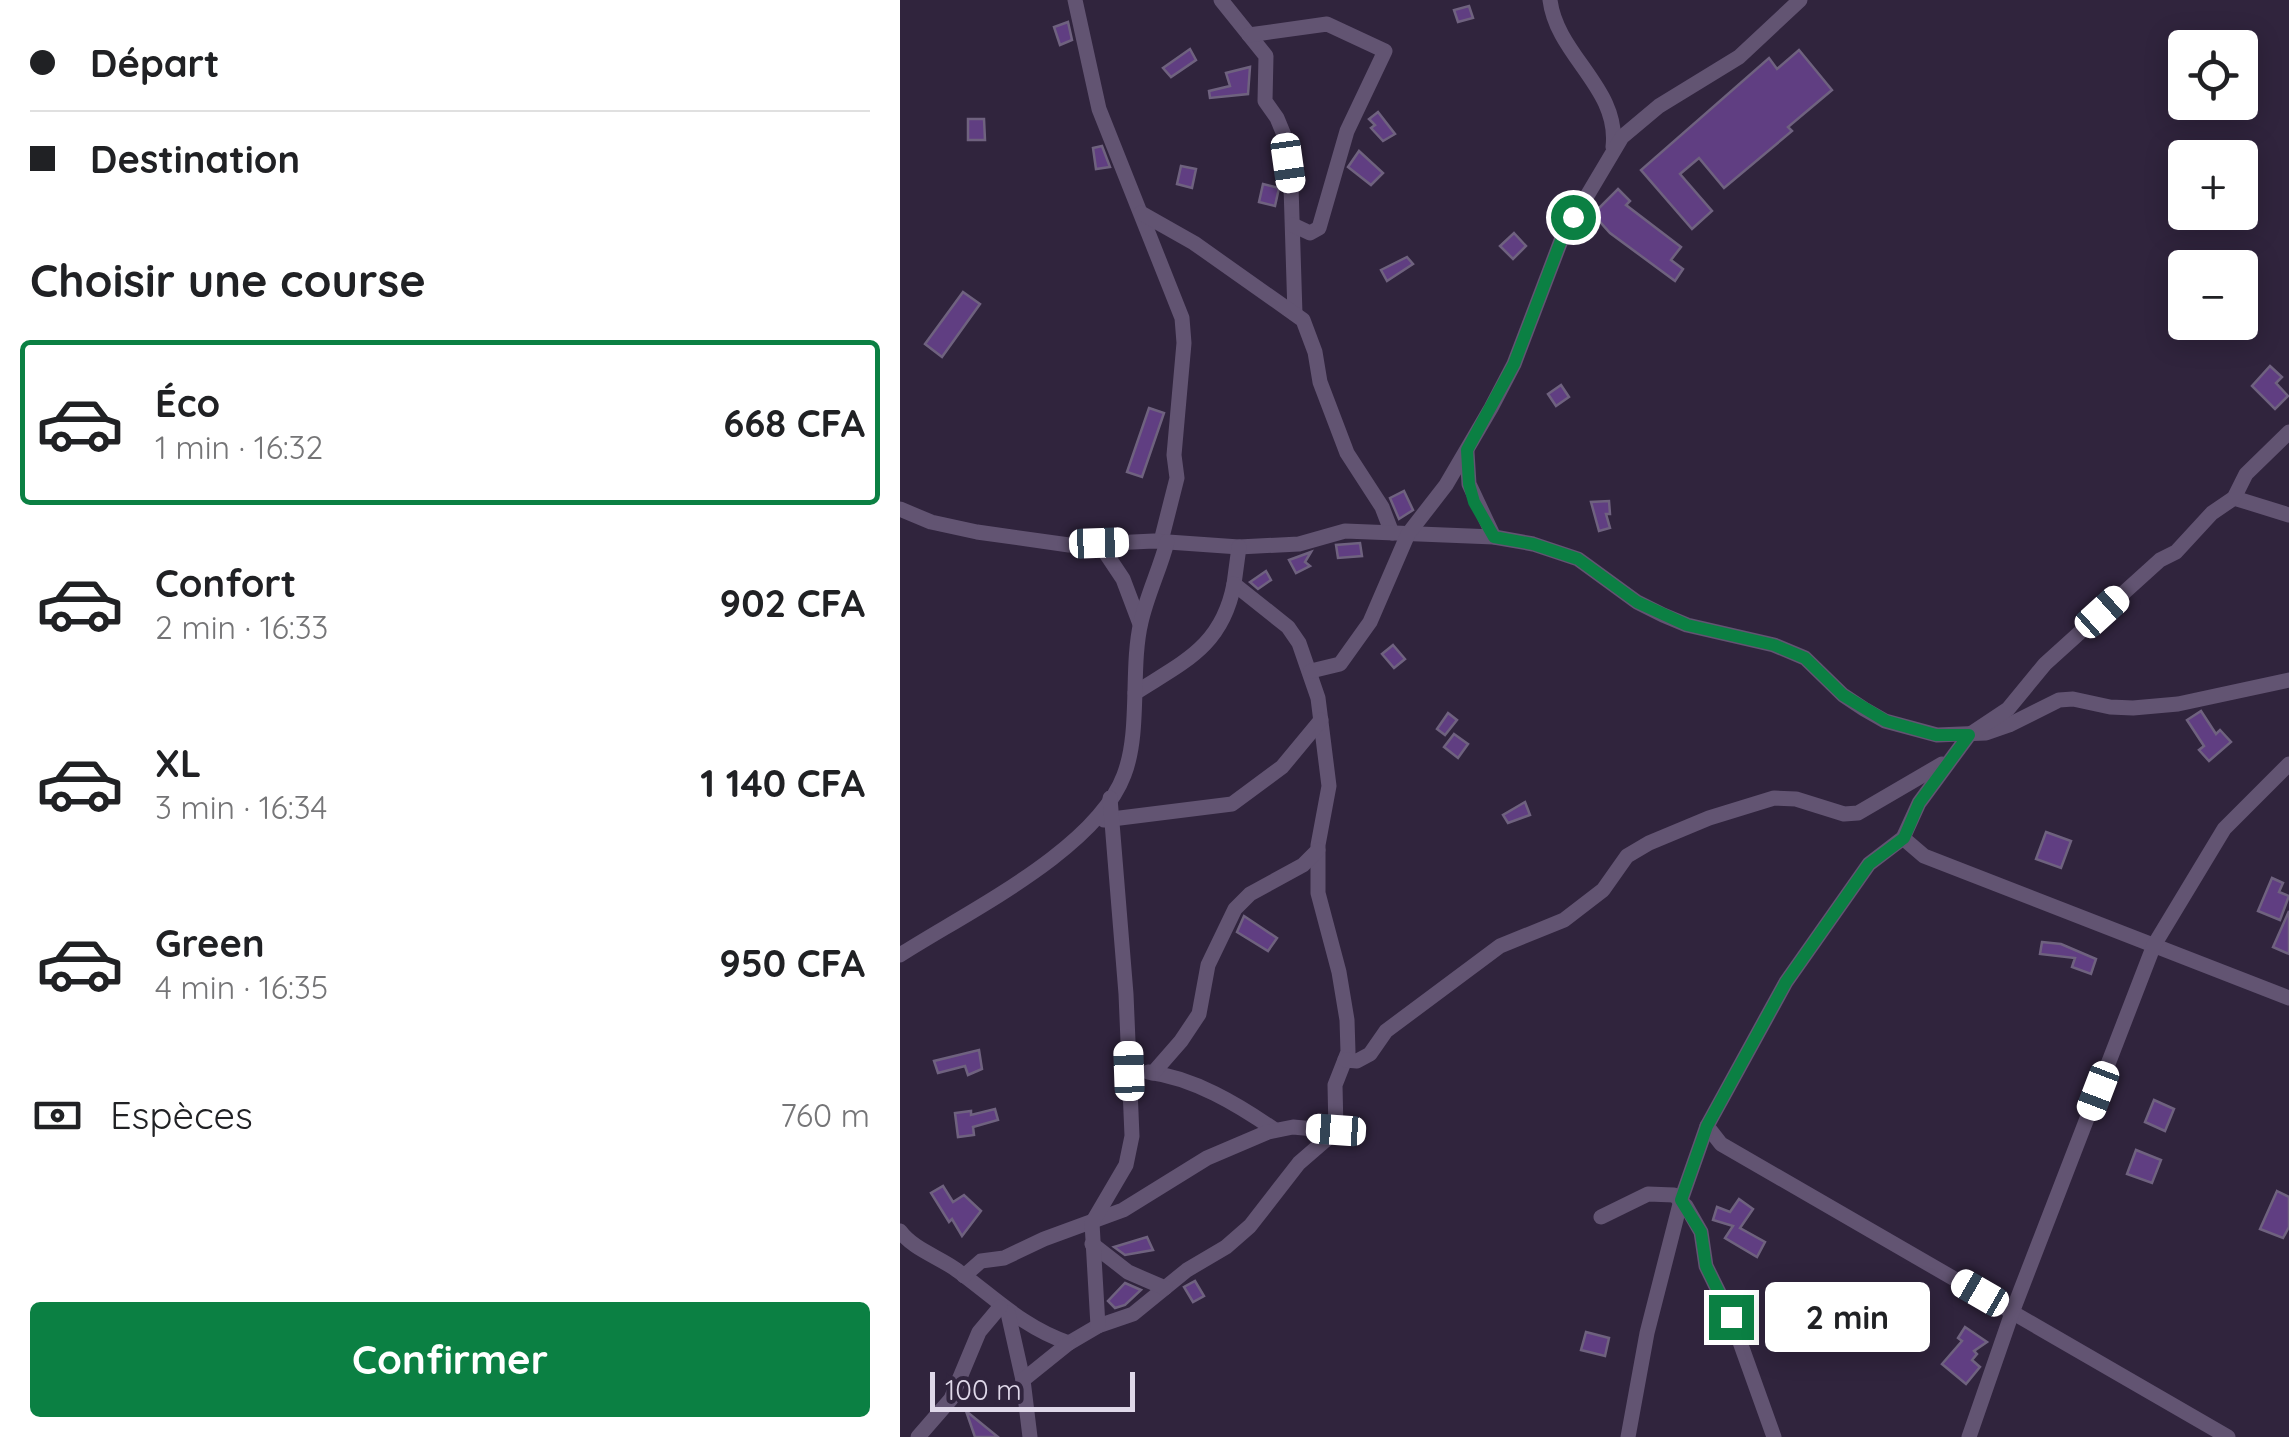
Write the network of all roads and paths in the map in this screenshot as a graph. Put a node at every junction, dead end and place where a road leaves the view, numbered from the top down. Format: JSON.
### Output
{"nodes":[{"id":1,"x":1074,"y":0,"type":"edge"},
{"id":2,"x":1222,"y":0,"type":"edge"},
{"id":3,"x":1550,"y":0,"type":"edge"},
{"id":4,"x":1800,"y":0,"type":"edge"},
{"id":5,"x":1250,"y":35,"type":"junction"},
{"id":6,"x":1613,"y":151,"type":"junction"},
{"id":7,"x":1141,"y":213,"type":"junction"},
{"id":8,"x":1293,"y":225,"type":"junction"},
{"id":9,"x":1295,"y":314,"type":"junction"},
{"id":10,"x":2289,"y":432,"type":"edge"},
{"id":11,"x":1467,"y":450,"type":"junction"},
{"id":12,"x":2234,"y":498,"type":"junction"},
{"id":13,"x":900,"y":510,"type":"edge"},
{"id":14,"x":2289,"y":515,"type":"edge"},
{"id":15,"x":1400,"y":534,"type":"junction"},
{"id":16,"x":1494,"y":537,"type":"junction"},
{"id":17,"x":1164,"y":542,"type":"junction"},
{"id":18,"x":1099,"y":543,"type":"junction"},
{"id":19,"x":1239,"y":546,"type":"junction"},
{"id":20,"x":1234,"y":584,"type":"junction"},
{"id":21,"x":1140,"y":624,"type":"junction"},
{"id":22,"x":1311,"y":671,"type":"junction"},
{"id":23,"x":2289,"y":680,"type":"edge"},
{"id":24,"x":1134,"y":693,"type":"junction"},
{"id":25,"x":1321,"y":720,"type":"junction"},
{"id":26,"x":1969,"y":735,"type":"junction"},
{"id":27,"x":1954,"y":754,"type":"junction"},
{"id":28,"x":2289,"y":764,"type":"edge"},
{"id":29,"x":1110,"y":798,"type":"junction"},
{"id":30,"x":1112,"y":818,"type":"junction"},
{"id":31,"x":1090,"y":824,"type":"junction"},
{"id":32,"x":1904,"y":838,"type":"junction"},
{"id":33,"x":1318,"y":850,"type":"junction"},
{"id":34,"x":2154,"y":946,"type":"junction"},
{"id":35,"x":900,"y":955,"type":"edge"},
{"id":36,"x":2289,"y":998,"type":"edge"},
{"id":37,"x":1345,"y":1060,"type":"junction"},
{"id":38,"x":1129,"y":1071,"type":"junction"},
{"id":39,"x":1153,"y":1072,"type":"junction"},
{"id":40,"x":1707,"y":1126,"type":"junction"},
{"id":41,"x":1275,"y":1130,"type":"junction"},
{"id":42,"x":1336,"y":1130,"type":"junction"},
{"id":43,"x":1681,"y":1200,"type":"junction"},
{"id":44,"x":1601,"y":1217,"type":"dead end"},
{"id":45,"x":1092,"y":1224,"type":"junction"},
{"id":46,"x":900,"y":1232,"type":"edge"},
{"id":47,"x":1092,"y":1244,"type":"junction"},
{"id":48,"x":964,"y":1276,"type":"junction"},
{"id":49,"x":1165,"y":1288,"type":"junction"},
{"id":50,"x":1004,"y":1310,"type":"junction"},
{"id":51,"x":2012,"y":1312,"type":"junction"},
{"id":52,"x":1098,"y":1326,"type":"junction"},
{"id":53,"x":1069,"y":1343,"type":"junction"},
{"id":54,"x":1023,"y":1380,"type":"junction"},
{"id":55,"x":918,"y":1437,"type":"edge"},
{"id":56,"x":1030,"y":1437,"type":"edge"},
{"id":57,"x":1628,"y":1437,"type":"edge"},
{"id":58,"x":1774,"y":1437,"type":"edge"},
{"id":59,"x":1969,"y":1437,"type":"edge"},
{"id":60,"x":2228,"y":1437,"type":"edge"}],
"edges":[{"from":1,"to":7,"type":"street"},
{"from":2,"to":5,"type":"street"},
{"from":3,"to":6,"type":"street"},
{"from":4,"to":6,"type":"street"},
{"from":5,"to":8,"type":"street"},
{"from":5,"to":8,"type":"street"},
{"from":6,"to":11,"type":"street"},
{"from":7,"to":9,"type":"street"},
{"from":7,"to":17,"type":"street"},
{"from":8,"to":9,"type":"street"},
{"from":9,"to":15,"type":"street"},
{"from":10,"to":12,"type":"street"},
{"from":11,"to":15,"type":"street"},
{"from":11,"to":16,"type":"street"},
{"from":12,"to":14,"type":"street"},
{"from":12,"to":26,"type":"street"},
{"from":13,"to":18,"type":"street"},
{"from":15,"to":16,"type":"street"},
{"from":15,"to":19,"type":"street"},
{"from":15,"to":22,"type":"street"},
{"from":16,"to":26,"type":"street"},
{"from":17,"to":18,"type":"street"},
{"from":17,"to":19,"type":"street"},
{"from":17,"to":21,"type":"street"},
{"from":18,"to":21,"type":"street"},
{"from":19,"to":20,"type":"street"},
{"from":20,"to":22,"type":"street"},
{"from":20,"to":24,"type":"street"},
{"from":21,"to":24,"type":"street"},
{"from":22,"to":25,"type":"street"},
{"from":23,"to":26,"type":"street"},
{"from":24,"to":29,"type":"street"},
{"from":25,"to":30,"type":"street"},
{"from":25,"to":33,"type":"street"},
{"from":26,"to":27,"type":"street"},
{"from":27,"to":32,"type":"street"},
{"from":27,"to":37,"type":"street"},
{"from":28,"to":34,"type":"street"},
{"from":29,"to":30,"type":"street"},
{"from":29,"to":31,"type":"street"},
{"from":30,"to":31,"type":"street"},
{"from":30,"to":38,"type":"street"},
{"from":31,"to":35,"type":"street"},
{"from":32,"to":34,"type":"street"},
{"from":32,"to":40,"type":"street"},
{"from":33,"to":37,"type":"street"},
{"from":33,"to":39,"type":"street"},
{"from":34,"to":36,"type":"street"},
{"from":34,"to":51,"type":"street"},
{"from":37,"to":42,"type":"street"},
{"from":38,"to":39,"type":"street"},
{"from":38,"to":45,"type":"street"},
{"from":39,"to":41,"type":"street"},
{"from":40,"to":43,"type":"street"},
{"from":40,"to":51,"type":"street"},
{"from":41,"to":42,"type":"street"},
{"from":41,"to":45,"type":"street"},
{"from":42,"to":49,"type":"street"},
{"from":43,"to":44,"type":"street"},
{"from":43,"to":57,"type":"street"},
{"from":43,"to":58,"type":"street"},
{"from":45,"to":47,"type":"street"},
{"from":45,"to":48,"type":"street"},
{"from":46,"to":48,"type":"street"},
{"from":47,"to":49,"type":"street"},
{"from":47,"to":52,"type":"street"},
{"from":48,"to":50,"type":"street"},
{"from":49,"to":52,"type":"street"},
{"from":50,"to":53,"type":"street"},
{"from":50,"to":54,"type":"street"},
{"from":50,"to":55,"type":"street"},
{"from":51,"to":59,"type":"street"},
{"from":51,"to":60,"type":"street"},
{"from":52,"to":53,"type":"street"},
{"from":53,"to":54,"type":"street"},
{"from":54,"to":56,"type":"street"}]}
